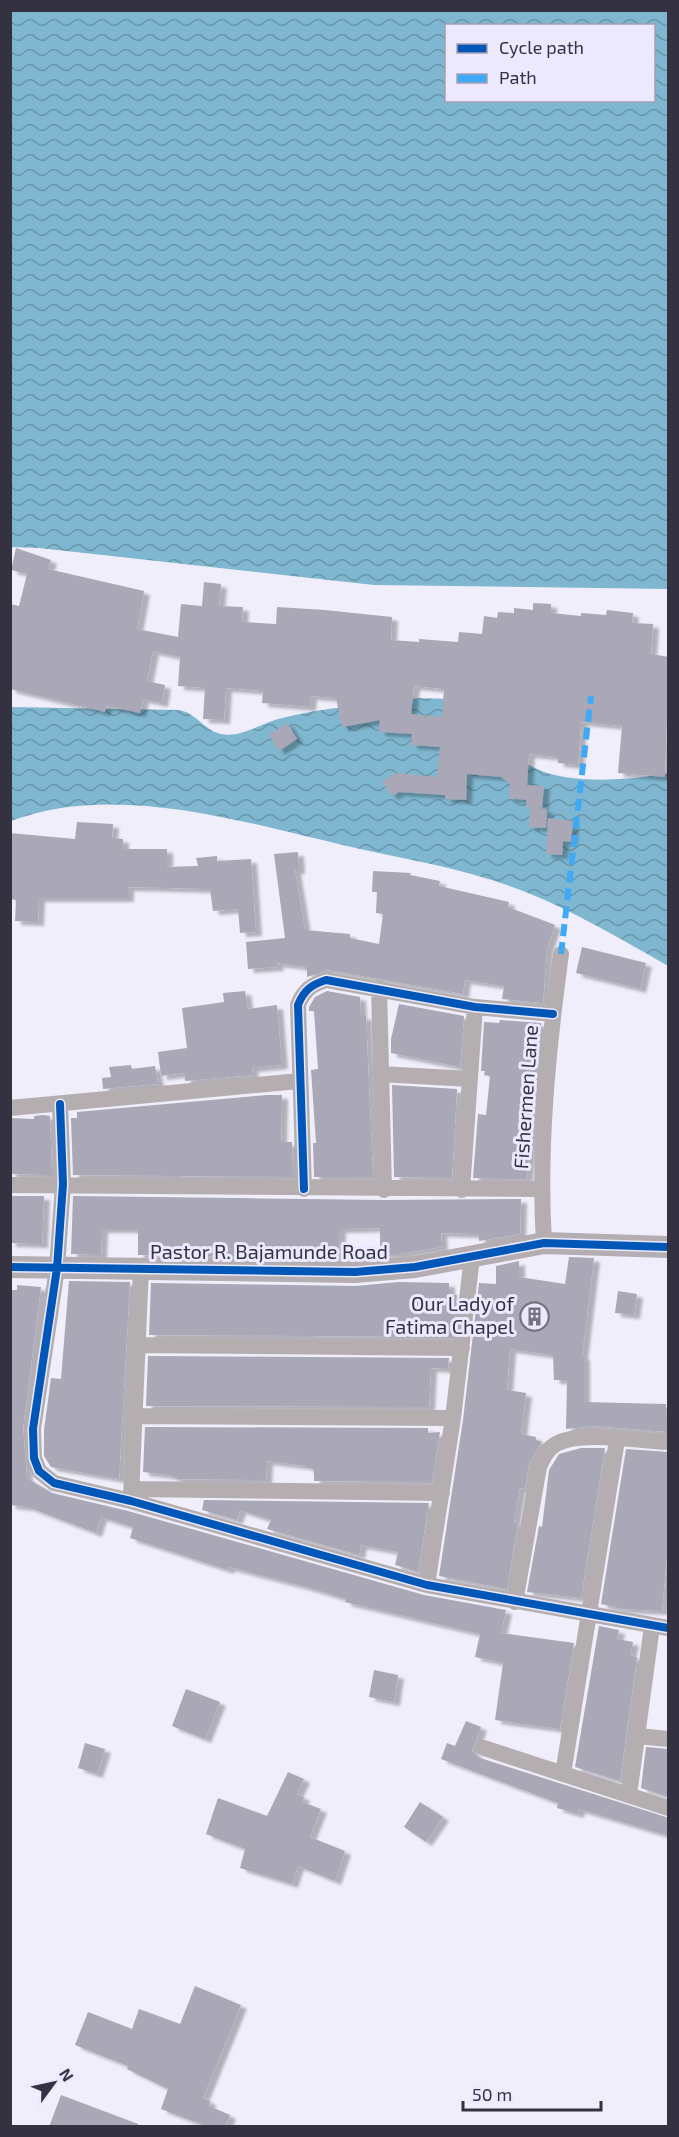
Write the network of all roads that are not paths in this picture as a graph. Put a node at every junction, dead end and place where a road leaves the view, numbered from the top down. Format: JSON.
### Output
{"nodes":[{"id":1,"x":561,"y":954,"type":"dead end"},
{"id":2,"x":379,"y":988,"type":"junction"},
{"id":3,"x":476,"y":1007,"type":"junction"},
{"id":4,"x":553,"y":1014,"type":"junction"},
{"id":5,"x":380,"y":1074,"type":"junction"},
{"id":6,"x":470,"y":1079,"type":"junction"},
{"id":7,"x":299,"y":1081,"type":"junction"},
{"id":8,"x":60,"y":1104,"type":"junction"},
{"id":9,"x":10,"y":1108,"type":"edge"},
{"id":10,"x":63,"y":1184,"type":"junction"},
{"id":11,"x":10,"y":1185,"type":"edge"},
{"id":12,"x":304,"y":1189,"type":"junction"},
{"id":13,"x":541,"y":1189,"type":"junction"},
{"id":14,"x":384,"y":1190,"type":"junction"},
{"id":15,"x":462,"y":1190,"type":"junction"},
{"id":16,"x":544,"y":1244,"type":"junction"},
{"id":17,"x":669,"y":1247,"type":"edge"},
{"id":18,"x":472,"y":1257,"type":"junction"},
{"id":19,"x":10,"y":1267,"type":"edge"},
{"id":20,"x":57,"y":1268,"type":"junction"},
{"id":21,"x":141,"y":1268,"type":"junction"},
{"id":22,"x":138,"y":1345,"type":"junction"},
{"id":23,"x":462,"y":1348,"type":"junction"},
{"id":24,"x":133,"y":1416,"type":"junction"},
{"id":25,"x":453,"y":1418,"type":"junction"},
{"id":26,"x":617,"y":1440,"type":"junction"},
{"id":27,"x":669,"y":1442,"type":"edge"},
{"id":28,"x":442,"y":1493,"type":"junction"},
{"id":29,"x":131,"y":1495,"type":"junction"},
{"id":30,"x":427,"y":1585,"type":"junction"},
{"id":31,"x":515,"y":1602,"type":"junction"},
{"id":32,"x":590,"y":1616,"type":"junction"},
{"id":33,"x":664,"y":1627,"type":"edge"},
{"id":34,"x":638,"y":1736,"type":"junction"},
{"id":35,"x":669,"y":1739,"type":"edge"},
{"id":36,"x":484,"y":1748,"type":"dead end"},
{"id":37,"x":563,"y":1773,"type":"junction"},
{"id":38,"x":629,"y":1795,"type":"junction"},
{"id":39,"x":669,"y":1808,"type":"edge"}],
"edges":[{"from":1,"to":4,"type":"street","name":"Fishermen Lane"},
{"from":2,"to":3,"type":"street"},
{"from":2,"to":5,"type":"street"},
{"from":2,"to":7,"type":"street"},
{"from":3,"to":4,"type":"street"},
{"from":3,"to":6,"type":"street"},
{"from":4,"to":13,"type":"street","name":"Fishermen Lane"},
{"from":5,"to":6,"type":"street"},
{"from":5,"to":14,"type":"street"},
{"from":6,"to":15,"type":"street"},
{"from":7,"to":8,"type":"street"},
{"from":7,"to":12,"type":"street"},
{"from":8,"to":9,"type":"street"},
{"from":8,"to":10,"type":"street"},
{"from":10,"to":11,"type":"street"},
{"from":10,"to":12,"type":"street"},
{"from":10,"to":20,"type":"street"},
{"from":12,"to":14,"type":"street"},
{"from":13,"to":15,"type":"street"},
{"from":13,"to":16,"type":"street","name":"Fishermen Lane"},
{"from":14,"to":15,"type":"street"},
{"from":16,"to":17,"type":"street","name":"Pastor R. Bajamunde Road"},
{"from":16,"to":18,"type":"street","name":"Pastor R. Bajamunde Road"},
{"from":18,"to":21,"type":"street","name":"Pastor R. Bajamunde Road"},
{"from":18,"to":23,"type":"street"},
{"from":19,"to":20,"type":"street","name":"Pastor R. Bajamunde Road"},
{"from":20,"to":21,"type":"street","name":"Pastor R. Bajamunde Road"},
{"from":20,"to":29,"type":"street"},
{"from":21,"to":22,"type":"street"},
{"from":22,"to":23,"type":"street"},
{"from":22,"to":24,"type":"street"},
{"from":23,"to":25,"type":"street"},
{"from":24,"to":25,"type":"street"},
{"from":24,"to":29,"type":"street"},
{"from":25,"to":28,"type":"street"},
{"from":26,"to":27,"type":"street"},
{"from":26,"to":31,"type":"street"},
{"from":26,"to":32,"type":"street"},
{"from":28,"to":29,"type":"street"},
{"from":28,"to":30,"type":"street"},
{"from":29,"to":30,"type":"street"},
{"from":30,"to":31,"type":"street"},
{"from":31,"to":32,"type":"street"},
{"from":32,"to":33,"type":"street"},
{"from":32,"to":37,"type":"street"},
{"from":33,"to":34,"type":"street"},
{"from":34,"to":35,"type":"street"},
{"from":34,"to":38,"type":"street"},
{"from":36,"to":37,"type":"street"},
{"from":37,"to":38,"type":"street"},
{"from":38,"to":39,"type":"street"}]}
